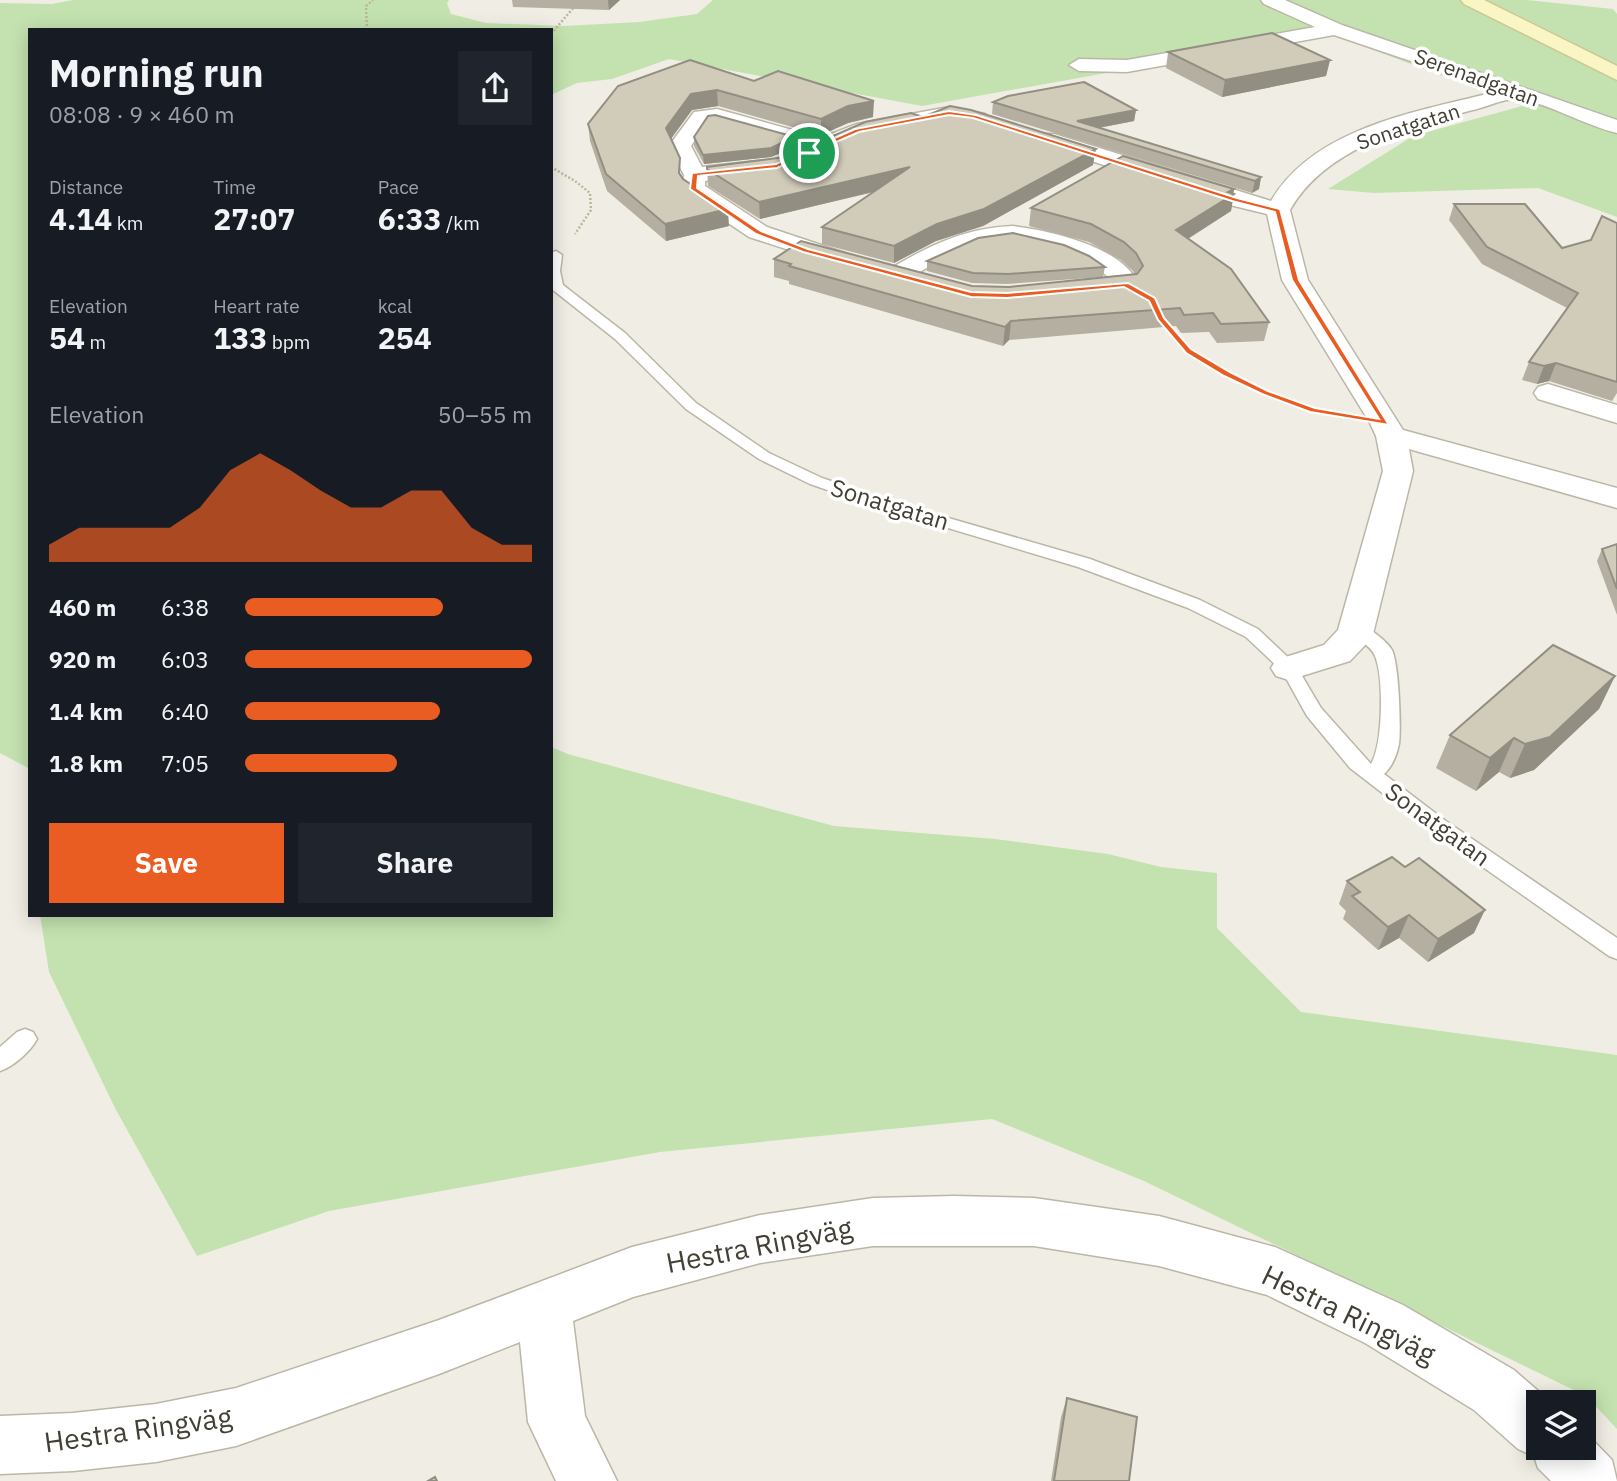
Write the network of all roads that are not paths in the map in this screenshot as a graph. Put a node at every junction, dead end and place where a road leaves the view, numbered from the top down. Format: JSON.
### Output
{"nodes":[{"id":1,"x":1270,"y":0,"type":"edge"},
{"id":2,"x":1470,"y":0,"type":"edge"},
{"id":3,"x":1335,"y":29,"type":"junction"},
{"id":4,"x":1079,"y":65,"type":"dead end"},
{"id":5,"x":1617,"y":74,"type":"edge"},
{"id":6,"x":1521,"y":92,"type":"junction"},
{"id":7,"x":1000,"y":125,"type":"edge"},
{"id":8,"x":1617,"y":127,"type":"edge"},
{"id":9,"x":1026,"y":133,"type":"edge"},
{"id":10,"x":823,"y":145,"type":"junction"},
{"id":11,"x":799,"y":157,"type":"edge"},
{"id":12,"x":1119,"y":162,"type":"junction"},
{"id":13,"x":777,"y":166,"type":"edge"},
{"id":14,"x":1096,"y":174,"type":"edge"},
{"id":15,"x":695,"y":175,"type":"junction"},
{"id":16,"x":1278,"y":210,"type":"junction"},
{"id":17,"x":1027,"y":214,"type":"dead end"},
{"id":18,"x":993,"y":233,"type":"junction"},
{"id":19,"x":556,"y":255,"type":"road end"},
{"id":20,"x":881,"y":271,"type":"junction"},
{"id":21,"x":925,"y":282,"type":"edge"},
{"id":22,"x":1062,"y":291,"type":"edge"},
{"id":23,"x":1548,"y":393,"type":"dead end"},
{"id":24,"x":1617,"y":414,"type":"edge"},
{"id":25,"x":1388,"y":430,"type":"junction"},
{"id":26,"x":1617,"y":498,"type":"edge"},
{"id":27,"x":1357,"y":629,"type":"junction"},
{"id":28,"x":1289,"y":668,"type":"junction"},
{"id":29,"x":1371,"y":774,"type":"junction"},
{"id":30,"x":1617,"y":950,"type":"edge"},
{"id":31,"x":25,"y":1039,"type":"dead end"},
{"id":32,"x":0,"y":1061,"type":"edge"},
{"id":33,"x":544,"y":1306,"type":"junction"},
{"id":34,"x":1526,"y":1418,"type":"edge"},
{"id":35,"x":0,"y":1445,"type":"edge"},
{"id":36,"x":1571,"y":1460,"type":"edge"},
{"id":37,"x":587,"y":1481,"type":"edge"},
{"id":38,"x":1591,"y":1481,"type":"edge"}],
"edges":[{"from":1,"to":3,"type":"street","name":"Serenadgatan"},
{"from":2,"to":5,"type":"main road"},
{"from":3,"to":4,"type":"street","name":"Serenadgatan"},
{"from":3,"to":6,"type":"street","name":"Serenadgatan"},
{"from":6,"to":8,"type":"street","name":"Serenadgatan"},
{"from":6,"to":16,"type":"street","name":"Sonatgatan"},
{"from":7,"to":10,"type":"street"},
{"from":9,"to":12,"type":"street"},
{"from":10,"to":11,"type":"street"},
{"from":10,"to":15,"type":"street"},
{"from":12,"to":14,"type":"street"},
{"from":12,"to":16,"type":"street"},
{"from":13,"to":15,"type":"street"},
{"from":15,"to":20,"type":"street"},
{"from":16,"to":25,"type":"street"},
{"from":17,"to":18,"type":"street"},
{"from":18,"to":20,"type":"street"},
{"from":18,"to":22,"type":"street"},
{"from":19,"to":28,"type":"lane","name":"Sonatgatan"},
{"from":20,"to":21,"type":"street"},
{"from":23,"to":24,"type":"street"},
{"from":25,"to":26,"type":"street"},
{"from":25,"to":27,"type":"street"},
{"from":27,"to":28,"type":"street"},
{"from":27,"to":29,"type":"lane"},
{"from":28,"to":29,"type":"lane","name":"Sonatgatan"},
{"from":29,"to":30,"type":"lane","name":"Sonatgatan"},
{"from":31,"to":32,"type":"lane"},
{"from":33,"to":34,"type":"street","name":"Hestra Ringväg"},
{"from":33,"to":35,"type":"street","name":"Hestra Ringväg"},
{"from":33,"to":37,"type":"street"},
{"from":36,"to":38,"type":"street"}]}
